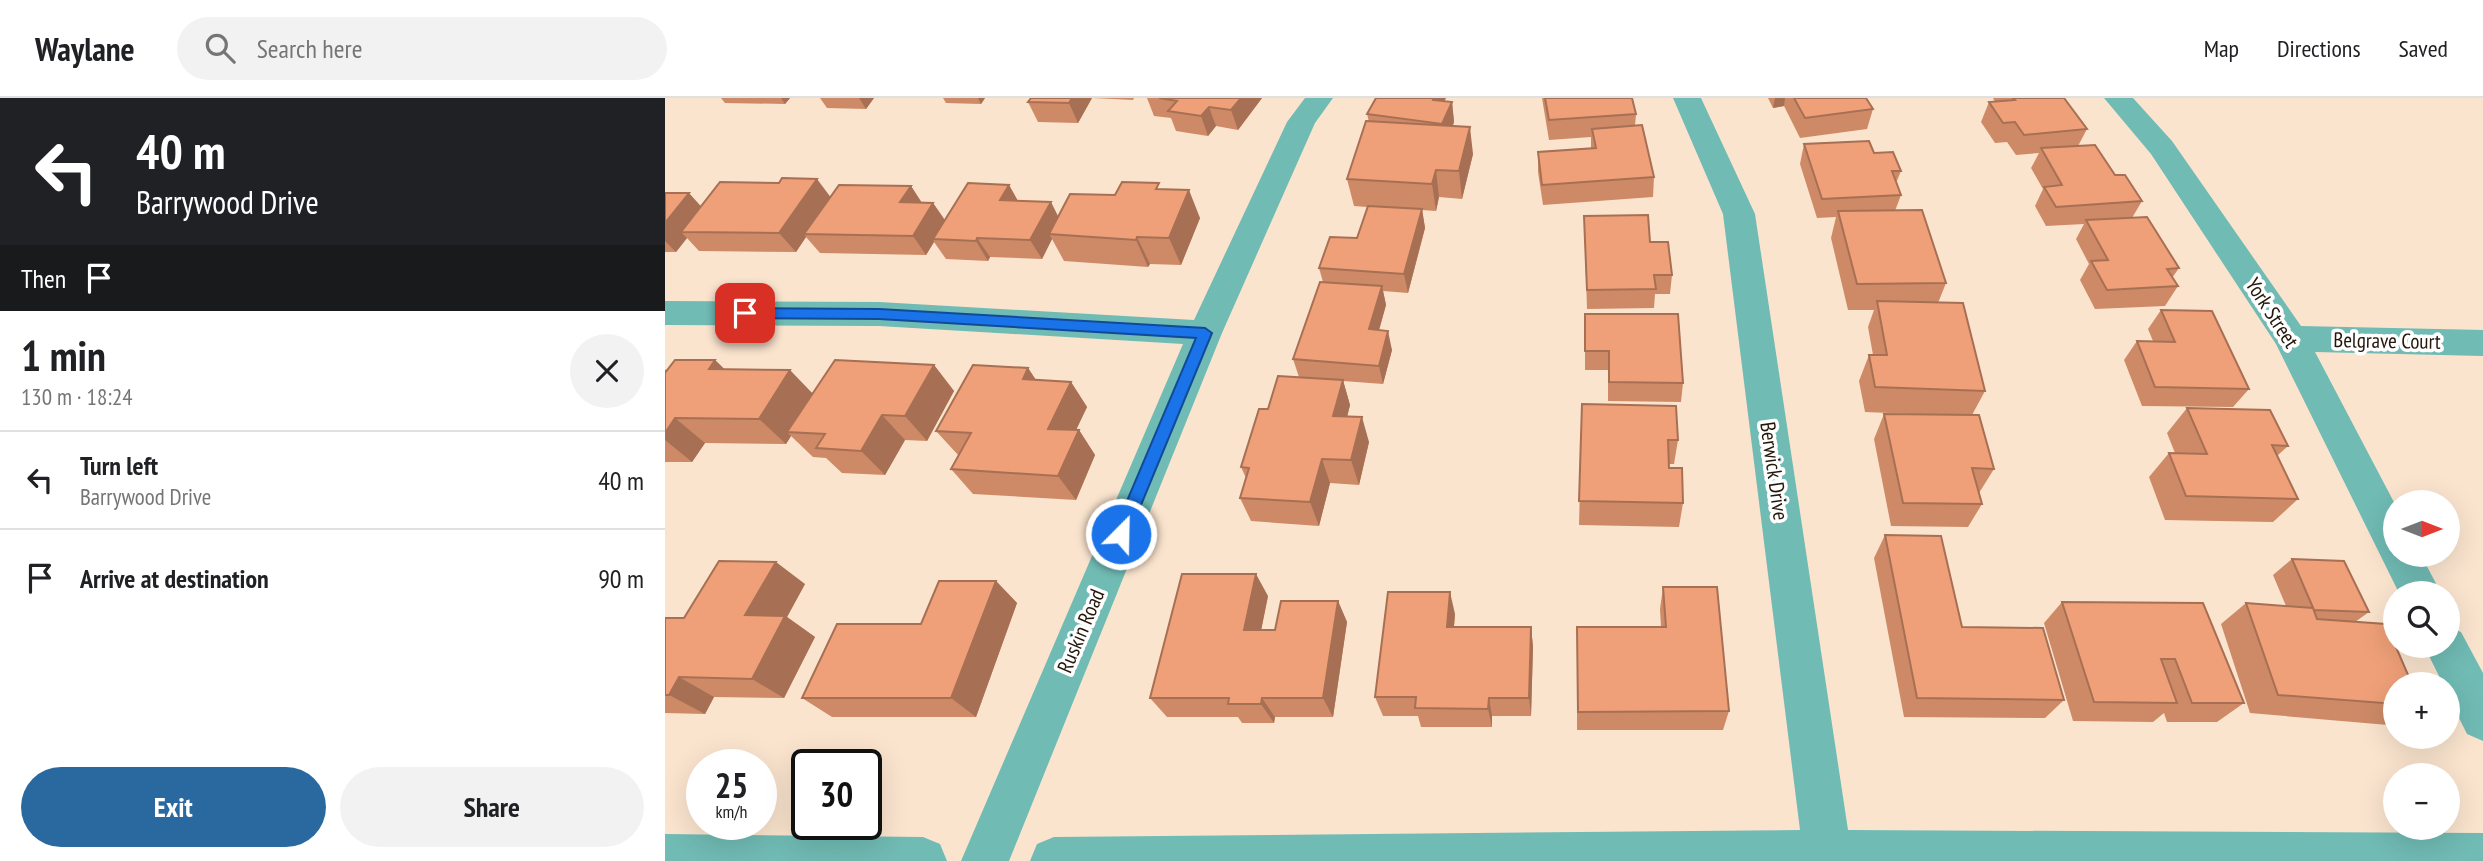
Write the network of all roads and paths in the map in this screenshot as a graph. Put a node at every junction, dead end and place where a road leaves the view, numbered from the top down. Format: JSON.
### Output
{"nodes":[{"id":1,"x":1319,"y":98,"type":"edge"},
{"id":2,"x":1687,"y":98,"type":"edge"},
{"id":3,"x":2118,"y":98,"type":"edge"},
{"id":4,"x":665,"y":313,"type":"edge"},
{"id":5,"x":1205,"y":333,"type":"junction"},
{"id":6,"x":2291,"y":339,"type":"junction"},
{"id":7,"x":2483,"y":343,"type":"edge"},
{"id":8,"x":2383,"y":520,"type":"edge"},
{"id":9,"x":2452,"y":658,"type":"edge"},
{"id":10,"x":2483,"y":719,"type":"edge"},
{"id":11,"x":1827,"y":853,"type":"junction"},
{"id":12,"x":2483,"y":857,"type":"edge"},
{"id":13,"x":665,"y":858,"type":"edge"},
{"id":14,"x":923,"y":861,"type":"edge"},
{"id":15,"x":985,"y":861,"type":"edge"},
{"id":16,"x":1054,"y":861,"type":"edge"}],
"edges":[{"from":1,"to":5,"type":"street","name":"Ruskin Road"},
{"from":2,"to":11,"type":"street","name":"Berwick Drive"},
{"from":3,"to":6,"type":"street","name":"York Street"},
{"from":4,"to":5,"type":"street"},
{"from":5,"to":15,"type":"street","name":"Ruskin Road"},
{"from":6,"to":7,"type":"street","name":"Belgrave Court"},
{"from":6,"to":8,"type":"street","name":"York Street"},
{"from":9,"to":10,"type":"street"},
{"from":11,"to":12,"type":"street"},
{"from":11,"to":16,"type":"street"},
{"from":13,"to":14,"type":"street"}]}
